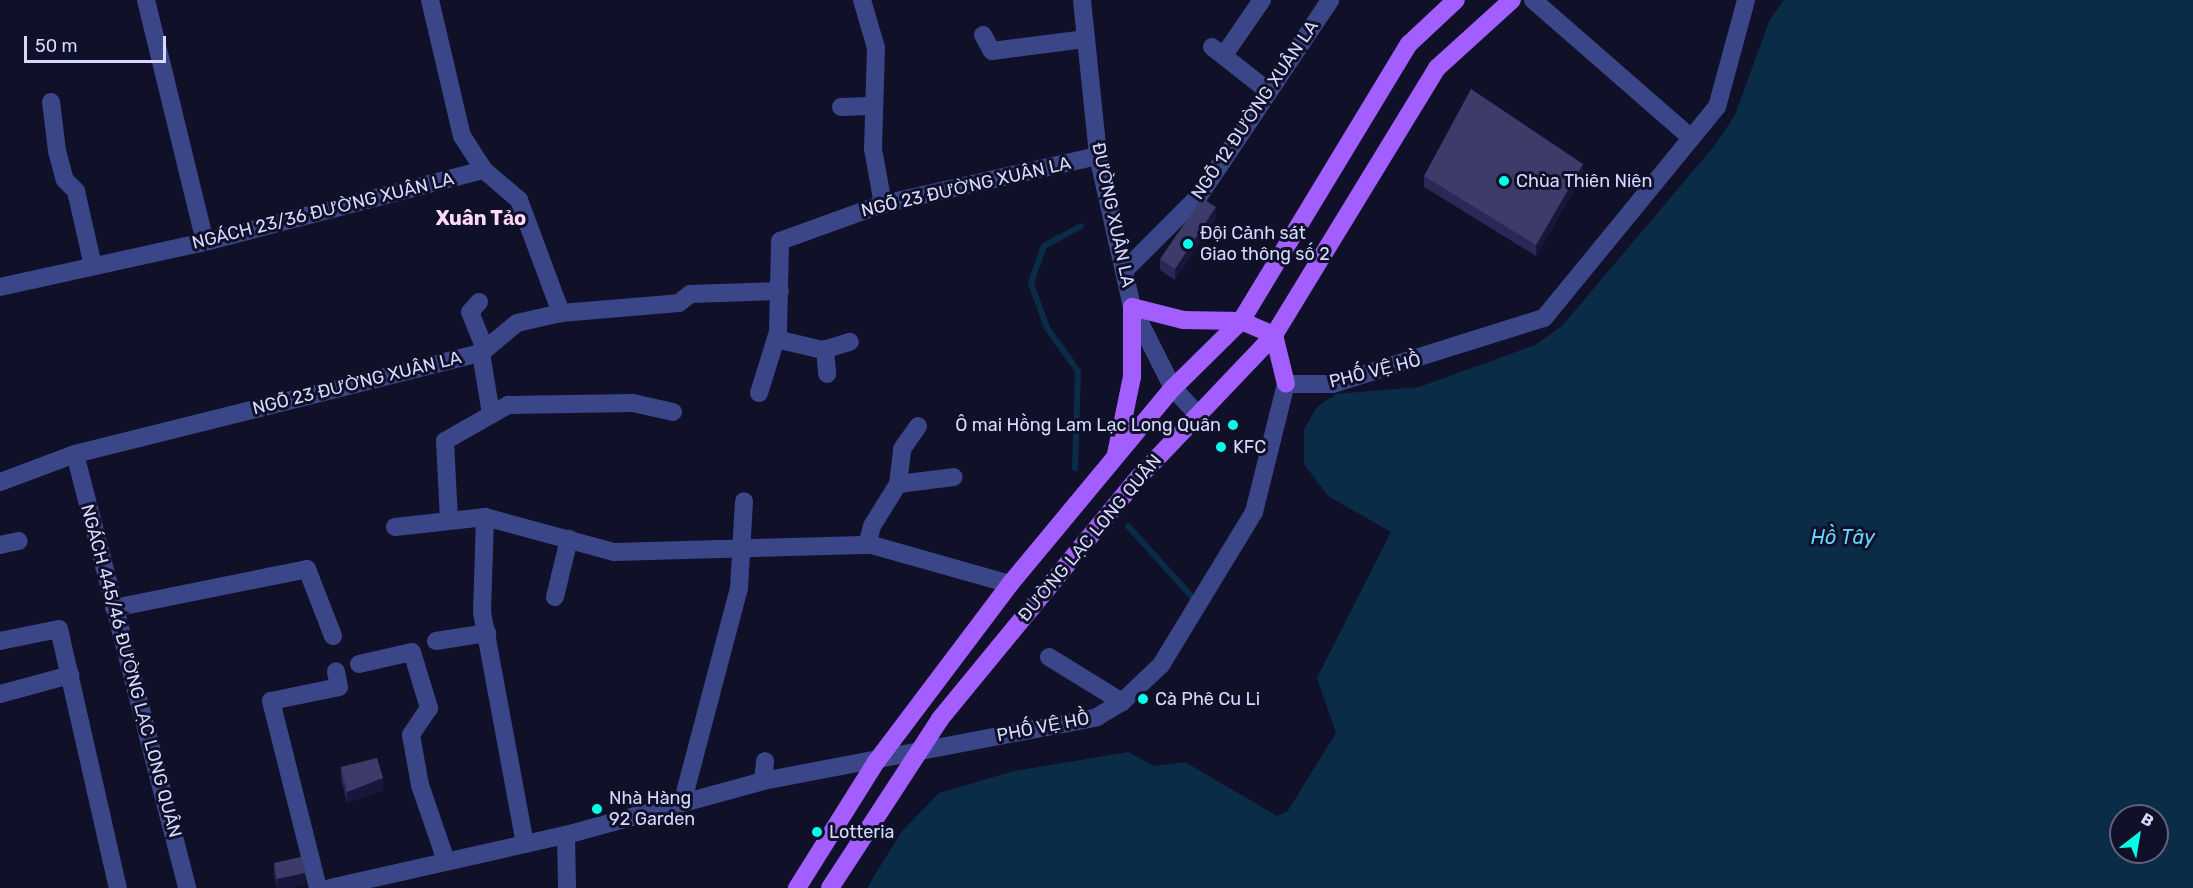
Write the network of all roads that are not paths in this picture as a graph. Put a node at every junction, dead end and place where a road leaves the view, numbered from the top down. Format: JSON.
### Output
{"nodes":[{"id":1,"x":146,"y":0,"type":"edge"},
{"id":2,"x":430,"y":0,"type":"edge"},
{"id":3,"x":862,"y":0,"type":"edge"},
{"id":4,"x":1082,"y":0,"type":"edge"},
{"id":5,"x":1262,"y":0,"type":"edge"},
{"id":6,"x":1330,"y":0,"type":"edge"},
{"id":7,"x":1455,"y":0,"type":"edge"},
{"id":8,"x":1512,"y":0,"type":"edge"},
{"id":9,"x":1533,"y":0,"type":"edge"},
{"id":10,"x":1746,"y":0,"type":"edge"},
{"id":11,"x":983,"y":35,"type":"dead end"},
{"id":12,"x":1086,"y":39,"type":"junction"},
{"id":13,"x":1267,"y":90,"type":"junction"},
{"id":14,"x":51,"y":102,"type":"dead end"},
{"id":15,"x":874,"y":106,"type":"junction"},
{"id":16,"x":841,"y":107,"type":"dead end"},
{"id":17,"x":1691,"y":138,"type":"junction"},
{"id":18,"x":1098,"y":156,"type":"junction"},
{"id":19,"x":484,"y":170,"type":"junction"},
{"id":20,"x":883,"y":204,"type":"junction"},
{"id":21,"x":205,"y":242,"type":"junction"},
{"id":22,"x":93,"y":266,"type":"junction"},
{"id":23,"x":1126,"y":268,"type":"junction"},
{"id":24,"x":0,"y":287,"type":"edge"},
{"id":25,"x":780,"y":291,"type":"junction"},
{"id":26,"x":479,"y":302,"type":"dead end"},
{"id":27,"x":1132,"y":307,"type":"junction"},
{"id":28,"x":561,"y":313,"type":"junction"},
{"id":29,"x":1241,"y":321,"type":"junction"},
{"id":30,"x":1274,"y":335,"type":"junction"},
{"id":31,"x":776,"y":339,"type":"junction"},
{"id":32,"x":850,"y":342,"type":"dead end"},
{"id":33,"x":825,"y":349,"type":"junction"},
{"id":34,"x":483,"y":350,"type":"junction"},
{"id":35,"x":827,"y":374,"type":"dead end"},
{"id":36,"x":1286,"y":384,"type":"junction"},
{"id":37,"x":1173,"y":388,"type":"junction"},
{"id":38,"x":759,"y":393,"type":"dead end"},
{"id":39,"x":673,"y":412,"type":"dead end"},
{"id":40,"x":1196,"y":412,"type":"junction"},
{"id":41,"x":491,"y":414,"type":"junction"},
{"id":42,"x":918,"y":426,"type":"dead end"},
{"id":43,"x":75,"y":454,"type":"junction"},
{"id":44,"x":1115,"y":457,"type":"junction"},
{"id":45,"x":954,"y":477,"type":"dead end"},
{"id":46,"x":0,"y":482,"type":"edge"},
{"id":47,"x":898,"y":484,"type":"junction"},
{"id":48,"x":744,"y":501,"type":"dead end"},
{"id":49,"x":485,"y":517,"type":"junction"},
{"id":50,"x":450,"y":520,"type":"junction"},
{"id":51,"x":395,"y":527,"type":"dead end"},
{"id":52,"x":569,"y":540,"type":"junction"},
{"id":53,"x":19,"y":541,"type":"dead end"},
{"id":54,"x":0,"y":545,"type":"edge"},
{"id":55,"x":867,"y":545,"type":"junction"},
{"id":56,"x":738,"y":549,"type":"junction"},
{"id":57,"x":1010,"y":584,"type":"junction"},
{"id":58,"x":555,"y":597,"type":"dead end"},
{"id":59,"x":114,"y":608,"type":"junction"},
{"id":60,"x":487,"y":633,"type":"junction"},
{"id":61,"x":333,"y":636,"type":"dead end"},
{"id":62,"x":436,"y":641,"type":"dead end"},
{"id":63,"x":0,"y":642,"type":"edge"},
{"id":64,"x":1049,"y":657,"type":"dead end"},
{"id":65,"x":359,"y":664,"type":"dead end"},
{"id":66,"x":336,"y":671,"type":"dead end"},
{"id":67,"x":70,"y":675,"type":"junction"},
{"id":68,"x":0,"y":694,"type":"edge"},
{"id":69,"x":1122,"y":702,"type":"junction"},
{"id":70,"x":915,"y":752,"type":"junction"},
{"id":71,"x":765,"y":761,"type":"dead end"},
{"id":72,"x":876,"y":762,"type":"junction"},
{"id":73,"x":763,"y":781,"type":"junction"},
{"id":74,"x":684,"y":800,"type":"junction"},
{"id":75,"x":566,"y":835,"type":"junction"},
{"id":76,"x":525,"y":844,"type":"junction"},
{"id":77,"x":446,"y":861,"type":"junction"},
{"id":78,"x":118,"y":888,"type":"edge"},
{"id":79,"x":187,"y":888,"type":"edge"},
{"id":80,"x":318,"y":888,"type":"edge"},
{"id":81,"x":330,"y":888,"type":"edge"},
{"id":82,"x":567,"y":888,"type":"edge"},
{"id":83,"x":797,"y":888,"type":"edge"},
{"id":84,"x":830,"y":888,"type":"edge"}],
"edges":[{"from":1,"to":21,"type":"street"},
{"from":2,"to":19,"type":"street"},
{"from":3,"to":15,"type":"street"},
{"from":4,"to":12,"type":"street","name":"ĐƯỜNG XUÂN LA"},
{"from":5,"to":13,"type":"street"},
{"from":6,"to":13,"type":"street","name":"NGÕ 12 ĐƯỜNG XUÂN LA"},
{"from":7,"to":29,"type":"main road","name":"ĐƯỜNG LẠC LONG QUÂN"},
{"from":8,"to":30,"type":"main road","name":"ĐƯỜNG LẠC LONG QUÂN"},
{"from":9,"to":17,"type":"street"},
{"from":10,"to":17,"type":"street","name":"PHỐ VỆ HỒ"},
{"from":11,"to":12,"type":"street"},
{"from":12,"to":18,"type":"street","name":"ĐƯỜNG XUÂN LA"},
{"from":13,"to":23,"type":"street","name":"NGÕ 12 ĐƯỜNG XUÂN LA"},
{"from":14,"to":22,"type":"street"},
{"from":15,"to":16,"type":"street"},
{"from":15,"to":20,"type":"street"},
{"from":17,"to":36,"type":"street","name":"PHỐ VỆ HỒ"},
{"from":18,"to":20,"type":"street","name":"NGÕ 23 ĐƯỜNG XUÂN LA"},
{"from":18,"to":23,"type":"street","name":"ĐƯỜNG XUÂN LA"},
{"from":19,"to":21,"type":"street","name":"NGÁCH 23/36 ĐƯỜNG XUÂN LA"},
{"from":19,"to":28,"type":"street"},
{"from":20,"to":25,"type":"street","name":"NGÕ 23 ĐƯỜNG XUÂN LA"},
{"from":21,"to":22,"type":"street","name":"NGÁCH 23/36 ĐƯỜNG XUÂN LA"},
{"from":22,"to":24,"type":"street","name":"NGÁCH 23/36 ĐƯỜNG XUÂN LA"},
{"from":23,"to":27,"type":"street","name":"ĐƯỜNG XUÂN LA"},
{"from":25,"to":28,"type":"street","name":"NGÕ 23 ĐƯỜNG XUÂN LA"},
{"from":25,"to":31,"type":"street","name":"NGÕ 23 ĐƯỜNG XUÂN LA"},
{"from":26,"to":34,"type":"street"},
{"from":27,"to":29,"type":"main road"},
{"from":27,"to":37,"type":"street","name":"ĐƯỜNG XUÂN LA"},
{"from":27,"to":44,"type":"main road"},
{"from":28,"to":34,"type":"street","name":"NGÕ 23 ĐƯỜNG XUÂN LA"},
{"from":29,"to":30,"type":"main road"},
{"from":29,"to":37,"type":"main road","name":"ĐƯỜNG LẠC LONG QUÂN"},
{"from":30,"to":36,"type":"main road"},
{"from":30,"to":40,"type":"main road","name":"ĐƯỜNG LẠC LONG QUÂN"},
{"from":31,"to":33,"type":"street"},
{"from":31,"to":38,"type":"street","name":"NGÕ 23 ĐƯỜNG XUÂN LA"},
{"from":32,"to":33,"type":"street"},
{"from":33,"to":35,"type":"street"},
{"from":34,"to":41,"type":"street"},
{"from":34,"to":43,"type":"street","name":"NGÕ 23 ĐƯỜNG XUÂN LA"},
{"from":36,"to":69,"type":"street","name":"PHỐ VỆ HỒ"},
{"from":37,"to":40,"type":"street","name":"ĐƯỜNG XUÂN LA"},
{"from":37,"to":44,"type":"main road","name":"ĐƯỜNG LẠC LONG QUÂN"},
{"from":39,"to":41,"type":"street"},
{"from":40,"to":70,"type":"main road","name":"ĐƯỜNG LẠC LONG QUÂN"},
{"from":41,"to":50,"type":"street"},
{"from":42,"to":47,"type":"street"},
{"from":43,"to":46,"type":"street","name":"NGÕ 23 ĐƯỜNG XUÂN LA"},
{"from":43,"to":59,"type":"street","name":"NGÁCH 445/46 ĐƯỜNG LẠC LONG QUÂN"},
{"from":44,"to":57,"type":"main road","name":"ĐƯỜNG LẠC LONG QUÂN"},
{"from":45,"to":47,"type":"street"},
{"from":47,"to":55,"type":"street"},
{"from":48,"to":56,"type":"street"},
{"from":49,"to":50,"type":"street"},
{"from":49,"to":52,"type":"street"},
{"from":49,"to":60,"type":"street"},
{"from":50,"to":51,"type":"street"},
{"from":52,"to":56,"type":"street"},
{"from":52,"to":58,"type":"street"},
{"from":53,"to":54,"type":"street"},
{"from":55,"to":56,"type":"street"},
{"from":55,"to":57,"type":"street"},
{"from":56,"to":74,"type":"street"},
{"from":57,"to":72,"type":"main road","name":"ĐƯỜNG LẠC LONG QUÂN"},
{"from":59,"to":61,"type":"street"},
{"from":59,"to":79,"type":"street","name":"NGÁCH 445/46 ĐƯỜNG LẠC LONG QUÂN"},
{"from":60,"to":62,"type":"street"},
{"from":60,"to":76,"type":"street"},
{"from":63,"to":67,"type":"street"},
{"from":64,"to":69,"type":"street"},
{"from":65,"to":77,"type":"street"},
{"from":66,"to":80,"type":"street"},
{"from":67,"to":68,"type":"street"},
{"from":67,"to":78,"type":"street"},
{"from":69,"to":70,"type":"street","name":"PHỐ VỆ HỒ"},
{"from":70,"to":72,"type":"street","name":"PHỐ VỆ HỒ"},
{"from":70,"to":84,"type":"main road","name":"ĐƯỜNG LẠC LONG QUÂN"},
{"from":71,"to":73,"type":"street"},
{"from":72,"to":73,"type":"street","name":"PHỐ VỆ HỒ"},
{"from":72,"to":83,"type":"main road","name":"ĐƯỜNG LẠC LONG QUÂN"},
{"from":73,"to":74,"type":"street","name":"PHỐ VỆ HỒ"},
{"from":74,"to":75,"type":"street","name":"PHỐ VỆ HỒ"},
{"from":75,"to":76,"type":"street","name":"PHỐ VỆ HỒ"},
{"from":75,"to":82,"type":"street"},
{"from":76,"to":77,"type":"street","name":"PHỐ VỆ HỒ"},
{"from":77,"to":81,"type":"street","name":"PHỐ VỆ HỒ"}]}
